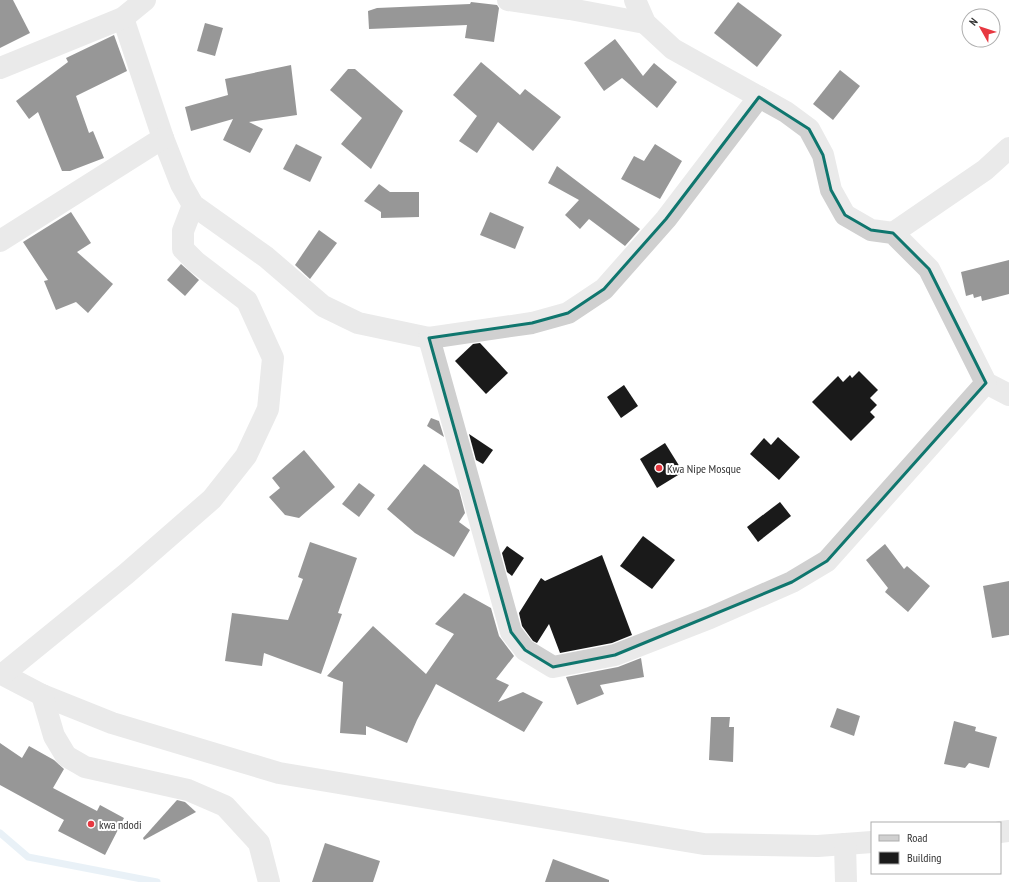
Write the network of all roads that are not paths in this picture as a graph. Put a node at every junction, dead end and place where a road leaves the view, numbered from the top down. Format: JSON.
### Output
{"nodes":[{"id":1,"x":145,"y":0,"type":"edge"},
{"id":2,"x":508,"y":0,"type":"edge"},
{"id":3,"x":635,"y":0,"type":"edge"},
{"id":4,"x":123,"y":18,"type":"junction"},
{"id":5,"x":645,"y":23,"type":"junction"},
{"id":6,"x":0,"y":68,"type":"edge"},
{"id":7,"x":759,"y":98,"type":"junction"},
{"id":8,"x":163,"y":138,"type":"junction"},
{"id":9,"x":1009,"y":148,"type":"edge"},
{"id":10,"x":194,"y":205,"type":"junction"},
{"id":11,"x":893,"y":232,"type":"junction"},
{"id":12,"x":0,"y":241,"type":"edge"},
{"id":13,"x":429,"y":338,"type":"junction"},
{"id":14,"x":986,"y":383,"type":"junction"},
{"id":15,"x":1009,"y":395,"type":"edge"},
{"id":16,"x":2,"y":674,"type":"edge"},
{"id":17,"x":42,"y":695,"type":"junction"},
{"id":18,"x":871,"y":842,"type":"edge"},
{"id":19,"x":845,"y":844,"type":"junction"},
{"id":20,"x":269,"y":882,"type":"edge"},
{"id":21,"x":846,"y":882,"type":"edge"}],
"edges":[{"from":1,"to":4,"type":"street"},
{"from":2,"to":5,"type":"street"},
{"from":3,"to":5,"type":"street"},
{"from":4,"to":6,"type":"street"},
{"from":4,"to":8,"type":"street"},
{"from":5,"to":7,"type":"street"},
{"from":7,"to":11,"type":"street"},
{"from":7,"to":13,"type":"street"},
{"from":8,"to":10,"type":"street"},
{"from":8,"to":12,"type":"street"},
{"from":9,"to":11,"type":"street"},
{"from":10,"to":13,"type":"street"},
{"from":10,"to":16,"type":"street"},
{"from":11,"to":14,"type":"street"},
{"from":13,"to":14,"type":"street"},
{"from":14,"to":15,"type":"street"},
{"from":16,"to":17,"type":"street"},
{"from":17,"to":19,"type":"street"},
{"from":17,"to":20,"type":"street"},
{"from":18,"to":19,"type":"street"},
{"from":19,"to":21,"type":"street"}]}
